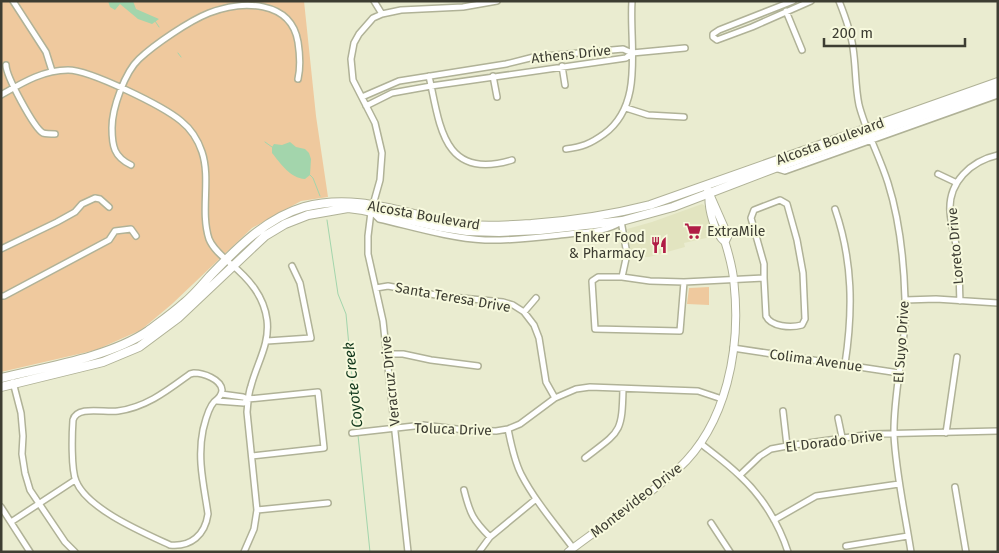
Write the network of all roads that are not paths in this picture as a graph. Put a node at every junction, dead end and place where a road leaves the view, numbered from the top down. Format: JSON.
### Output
{"nodes":[{"id":1,"x":13,"y":1,"type":"edge"},
{"id":2,"x":374,"y":1,"type":"edge"},
{"id":3,"x":498,"y":1,"type":"edge"},
{"id":4,"x":632,"y":1,"type":"edge"},
{"id":5,"x":793,"y":1,"type":"edge"},
{"id":6,"x":810,"y":1,"type":"edge"},
{"id":7,"x":839,"y":1,"type":"edge"},
{"id":8,"x":262,"y":3,"type":"edge"},
{"id":9,"x":784,"y":5,"type":"junction"},
{"id":10,"x":787,"y":12,"type":"junction"},
{"id":11,"x":382,"y":14,"type":"junction"},
{"id":12,"x":752,"y":18,"type":"junction"},
{"id":13,"x":755,"y":26,"type":"junction"},
{"id":14,"x":685,"y":48,"type":"dead end"},
{"id":15,"x":802,"y":50,"type":"dead end"},
{"id":16,"x":632,"y":53,"type":"junction"},
{"id":17,"x":6,"y":65,"type":"dead end"},
{"id":18,"x":562,"y":66,"type":"junction"},
{"id":19,"x":52,"y":71,"type":"junction"},
{"id":20,"x":429,"y":76,"type":"junction"},
{"id":21,"x":493,"y":76,"type":"junction"},
{"id":22,"x":298,"y":79,"type":"dead end"},
{"id":23,"x":998,"y":82,"type":"edge"},
{"id":24,"x":565,"y":85,"type":"dead end"},
{"id":25,"x":431,"y":86,"type":"junction"},
{"id":26,"x":14,"y":88,"type":"junction"},
{"id":27,"x":122,"y":89,"type":"junction"},
{"id":28,"x":998,"y":89,"type":"edge"},
{"id":29,"x":998,"y":95,"type":"edge"},
{"id":30,"x":1,"y":96,"type":"edge"},
{"id":31,"x":362,"y":96,"type":"junction"},
{"id":32,"x":496,"y":97,"type":"dead end"},
{"id":33,"x":366,"y":106,"type":"junction"},
{"id":34,"x":626,"y":108,"type":"junction"},
{"id":35,"x":684,"y":116,"type":"dead end"},
{"id":36,"x":54,"y":134,"type":"dead end"},
{"id":37,"x":869,"y":135,"type":"junction"},
{"id":38,"x":566,"y":149,"type":"dead end"},
{"id":39,"x":998,"y":155,"type":"edge"},
{"id":40,"x":512,"y":160,"type":"dead end"},
{"id":41,"x":131,"y":165,"type":"dead end"},
{"id":42,"x":938,"y":174,"type":"dead end"},
{"id":43,"x":957,"y":183,"type":"junction"},
{"id":44,"x":707,"y":190,"type":"junction"},
{"id":45,"x":109,"y":207,"type":"dead end"},
{"id":46,"x":372,"y":208,"type":"junction"},
{"id":47,"x":835,"y":209,"type":"dead end"},
{"id":48,"x":620,"y":213,"type":"junction"},
{"id":49,"x":622,"y":222,"type":"junction"},
{"id":50,"x":136,"y":236,"type":"dead end"},
{"id":51,"x":1,"y":249,"type":"edge"},
{"id":52,"x":226,"y":259,"type":"junction"},
{"id":53,"x":233,"y":265,"type":"junction"},
{"id":54,"x":292,"y":266,"type":"dead end"},
{"id":55,"x":622,"y":277,"type":"junction"},
{"id":56,"x":764,"y":278,"type":"junction"},
{"id":57,"x":734,"y":280,"type":"junction"},
{"id":58,"x":684,"y":282,"type":"junction"},
{"id":59,"x":376,"y":288,"type":"junction"},
{"id":60,"x":1,"y":296,"type":"edge"},
{"id":61,"x":536,"y":298,"type":"dead end"},
{"id":62,"x":906,"y":300,"type":"junction"},
{"id":63,"x":960,"y":301,"type":"junction"},
{"id":64,"x":998,"y":303,"type":"edge"},
{"id":65,"x":524,"y":312,"type":"junction"},
{"id":66,"x":267,"y":341,"type":"junction"},
{"id":67,"x":733,"y":348,"type":"junction"},
{"id":68,"x":387,"y":354,"type":"junction"},
{"id":69,"x":957,"y":357,"type":"dead end"},
{"id":70,"x":846,"y":364,"type":"junction"},
{"id":71,"x":478,"y":366,"type":"dead end"},
{"id":72,"x":899,"y":373,"type":"junction"},
{"id":73,"x":1,"y":378,"type":"edge"},
{"id":74,"x":13,"y":380,"type":"junction"},
{"id":75,"x":1,"y":387,"type":"edge"},
{"id":76,"x":623,"y":389,"type":"junction"},
{"id":77,"x":221,"y":394,"type":"junction"},
{"id":78,"x":556,"y":398,"type":"junction"},
{"id":79,"x":722,"y":399,"type":"junction"},
{"id":80,"x":248,"y":400,"type":"junction"},
{"id":81,"x":217,"y":401,"type":"junction"},
{"id":82,"x":784,"y":411,"type":"dead end"},
{"id":83,"x":838,"y":418,"type":"dead end"},
{"id":84,"x":395,"y":428,"type":"junction"},
{"id":85,"x":508,"y":429,"type":"junction"},
{"id":86,"x":998,"y":431,"type":"edge"},
{"id":87,"x":352,"y":433,"type":"dead end"},
{"id":88,"x":946,"y":433,"type":"junction"},
{"id":89,"x":894,"y":434,"type":"junction"},
{"id":90,"x":842,"y":437,"type":"junction"},
{"id":91,"x":700,"y":443,"type":"junction"},
{"id":92,"x":787,"y":446,"type":"junction"},
{"id":93,"x":252,"y":456,"type":"junction"},
{"id":94,"x":585,"y":458,"type":"dead end"},
{"id":95,"x":740,"y":476,"type":"junction"},
{"id":96,"x":75,"y":480,"type":"junction"},
{"id":97,"x":900,"y":484,"type":"junction"},
{"id":98,"x":955,"y":487,"type":"dead end"},
{"id":99,"x":464,"y":490,"type":"dead end"},
{"id":100,"x":536,"y":499,"type":"junction"},
{"id":101,"x":38,"y":503,"type":"junction"},
{"id":102,"x":328,"y":504,"type":"dead end"},
{"id":103,"x":1,"y":507,"type":"edge"},
{"id":104,"x":257,"y":510,"type":"junction"},
{"id":105,"x":774,"y":520,"type":"junction"},
{"id":106,"x":11,"y":522,"type":"junction"},
{"id":107,"x":710,"y":523,"type":"dead end"},
{"id":108,"x":908,"y":536,"type":"junction"},
{"id":109,"x":490,"y":537,"type":"junction"},
{"id":110,"x":846,"y":546,"type":"dead end"},
{"id":111,"x":571,"y":550,"type":"edge"},
{"id":112,"x":30,"y":552,"type":"edge"},
{"id":113,"x":76,"y":552,"type":"edge"},
{"id":114,"x":244,"y":552,"type":"edge"},
{"id":115,"x":408,"y":552,"type":"edge"},
{"id":116,"x":479,"y":552,"type":"edge"},
{"id":117,"x":730,"y":552,"type":"edge"},
{"id":118,"x":788,"y":552,"type":"edge"},
{"id":119,"x":911,"y":552,"type":"edge"},
{"id":120,"x":966,"y":552,"type":"edge"}],
"edges":[{"from":1,"to":19,"type":"street"},
{"from":2,"to":11,"type":"street"},
{"from":3,"to":11,"type":"street"},
{"from":4,"to":16,"type":"street"},
{"from":5,"to":9,"type":"street"},
{"from":6,"to":10,"type":"street"},
{"from":7,"to":37,"type":"street","name":"El Suyo Drive"},
{"from":8,"to":22,"type":"street"},
{"from":8,"to":27,"type":"street"},
{"from":9,"to":10,"type":"street"},
{"from":9,"to":12,"type":"street"},
{"from":10,"to":13,"type":"street"},
{"from":10,"to":15,"type":"street"},
{"from":11,"to":31,"type":"street","name":"Veracruz Drive"},
{"from":12,"to":13,"type":"street"},
{"from":12,"to":13,"type":"street"},
{"from":14,"to":16,"type":"street"},
{"from":16,"to":18,"type":"street","name":"Athens Drive"},
{"from":16,"to":20,"type":"street","name":"Athens Drive"},
{"from":16,"to":34,"type":"street"},
{"from":17,"to":26,"type":"street"},
{"from":18,"to":21,"type":"street","name":"Athens Drive"},
{"from":18,"to":24,"type":"street"},
{"from":19,"to":26,"type":"street"},
{"from":19,"to":27,"type":"street"},
{"from":20,"to":25,"type":"street"},
{"from":20,"to":31,"type":"street","name":"Athens Drive"},
{"from":21,"to":25,"type":"street","name":"Athens Drive"},
{"from":21,"to":32,"type":"street"},
{"from":23,"to":37,"type":"main road","name":"Alcosta Boulevard"},
{"from":25,"to":33,"type":"street","name":"Athens Drive"},
{"from":25,"to":40,"type":"street"},
{"from":26,"to":30,"type":"street"},
{"from":26,"to":36,"type":"street"},
{"from":27,"to":41,"type":"street"},
{"from":27,"to":52,"type":"street"},
{"from":28,"to":37,"type":"main road","name":"Alcosta Boulevard"},
{"from":29,"to":37,"type":"street","name":"Alcosta Boulevard"},
{"from":31,"to":33,"type":"street","name":"Veracruz Drive"},
{"from":33,"to":46,"type":"street","name":"Veracruz Drive"},
{"from":34,"to":35,"type":"street"},
{"from":34,"to":38,"type":"street"},
{"from":37,"to":44,"type":"main road","name":"Alcosta Boulevard"},
{"from":37,"to":44,"type":"main road","name":"Alcosta Boulevard"},
{"from":37,"to":62,"type":"street","name":"El Suyo Drive"},
{"from":39,"to":43,"type":"street","name":"Loreto Drive"},
{"from":42,"to":43,"type":"street"},
{"from":43,"to":63,"type":"street","name":"Loreto Drive"},
{"from":44,"to":48,"type":"main road","name":"Alcosta Boulevard"},
{"from":44,"to":49,"type":"main road","name":"Alcosta Boulevard"},
{"from":44,"to":57,"type":"street","name":"Montevideo Drive"},
{"from":45,"to":51,"type":"street"},
{"from":46,"to":48,"type":"main road","name":"Alcosta Boulevard"},
{"from":46,"to":49,"type":"main road","name":"Alcosta Boulevard"},
{"from":46,"to":52,"type":"main road","name":"Alcosta Boulevard"},
{"from":46,"to":53,"type":"main road","name":"Alcosta Boulevard"},
{"from":46,"to":59,"type":"street","name":"Veracruz Drive"},
{"from":47,"to":70,"type":"street"},
{"from":48,"to":49,"type":"street"},
{"from":49,"to":55,"type":"street"},
{"from":50,"to":60,"type":"street"},
{"from":52,"to":53,"type":"street"},
{"from":52,"to":74,"type":"main road","name":"Alcosta Boulevard"},
{"from":53,"to":66,"type":"street"},
{"from":53,"to":74,"type":"main road","name":"Alcosta Boulevard"},
{"from":54,"to":66,"type":"street"},
{"from":55,"to":58,"type":"street"},
{"from":55,"to":58,"type":"street"},
{"from":56,"to":56,"type":"street"},
{"from":56,"to":57,"type":"street"},
{"from":57,"to":58,"type":"street"},
{"from":57,"to":67,"type":"street","name":"Montevideo Drive"},
{"from":59,"to":65,"type":"street","name":"Santa Teresa Drive"},
{"from":59,"to":68,"type":"street","name":"Veracruz Drive"},
{"from":61,"to":65,"type":"street"},
{"from":62,"to":63,"type":"street"},
{"from":62,"to":72,"type":"street","name":"El Suyo Drive"},
{"from":63,"to":64,"type":"street"},
{"from":65,"to":78,"type":"street","name":"Santa Teresa Drive"},
{"from":66,"to":80,"type":"street"},
{"from":67,"to":70,"type":"street","name":"Colima Avenue"},
{"from":67,"to":79,"type":"street","name":"Montevideo Drive"},
{"from":68,"to":71,"type":"street"},
{"from":68,"to":84,"type":"street","name":"Veracruz Drive"},
{"from":69,"to":88,"type":"street"},
{"from":70,"to":72,"type":"street","name":"Colima Avenue"},
{"from":72,"to":89,"type":"street","name":"El Suyo Drive"},
{"from":73,"to":74,"type":"main road","name":"Alcosta Boulevard"},
{"from":74,"to":75,"type":"main road","name":"Alcosta Boulevard"},
{"from":74,"to":101,"type":"street"},
{"from":76,"to":78,"type":"street","name":"Toluca Drive"},
{"from":76,"to":79,"type":"street","name":"Toluca Drive"},
{"from":76,"to":94,"type":"street"},
{"from":77,"to":80,"type":"street"},
{"from":77,"to":81,"type":"street"},
{"from":77,"to":96,"type":"street"},
{"from":78,"to":85,"type":"street","name":"Toluca Drive"},
{"from":79,"to":91,"type":"street","name":"Montevideo Drive"},
{"from":80,"to":81,"type":"street"},
{"from":80,"to":93,"type":"street"},
{"from":80,"to":93,"type":"street"},
{"from":81,"to":96,"type":"street"},
{"from":82,"to":92,"type":"street"},
{"from":83,"to":90,"type":"street"},
{"from":84,"to":85,"type":"street","name":"Toluca Drive"},
{"from":84,"to":87,"type":"street","name":"Toluca Drive"},
{"from":84,"to":115,"type":"street","name":"Veracruz Drive"},
{"from":85,"to":100,"type":"street"},
{"from":86,"to":88,"type":"street","name":"El Dorado Drive"},
{"from":88,"to":89,"type":"street","name":"El Dorado Drive"},
{"from":89,"to":90,"type":"street","name":"El Dorado Drive"},
{"from":89,"to":97,"type":"street","name":"El Suyo Drive"},
{"from":90,"to":92,"type":"street","name":"El Dorado Drive"},
{"from":91,"to":95,"type":"street"},
{"from":91,"to":111,"type":"street","name":"Montevideo Drive"},
{"from":92,"to":95,"type":"street","name":"El Dorado Drive"},
{"from":93,"to":104,"type":"street"},
{"from":95,"to":105,"type":"street"},
{"from":96,"to":101,"type":"street"},
{"from":97,"to":105,"type":"street"},
{"from":97,"to":108,"type":"street","name":"El Suyo Drive"},
{"from":98,"to":120,"type":"street"},
{"from":99,"to":109,"type":"street"},
{"from":100,"to":109,"type":"street"},
{"from":100,"to":111,"type":"street"},
{"from":101,"to":106,"type":"street"},
{"from":101,"to":113,"type":"street"},
{"from":102,"to":104,"type":"street"},
{"from":103,"to":106,"type":"street"},
{"from":104,"to":114,"type":"street"},
{"from":105,"to":118,"type":"street"},
{"from":106,"to":112,"type":"street"},
{"from":107,"to":117,"type":"street"},
{"from":108,"to":110,"type":"street"},
{"from":108,"to":119,"type":"street","name":"El Suyo Drive"},
{"from":109,"to":116,"type":"street"}]}
